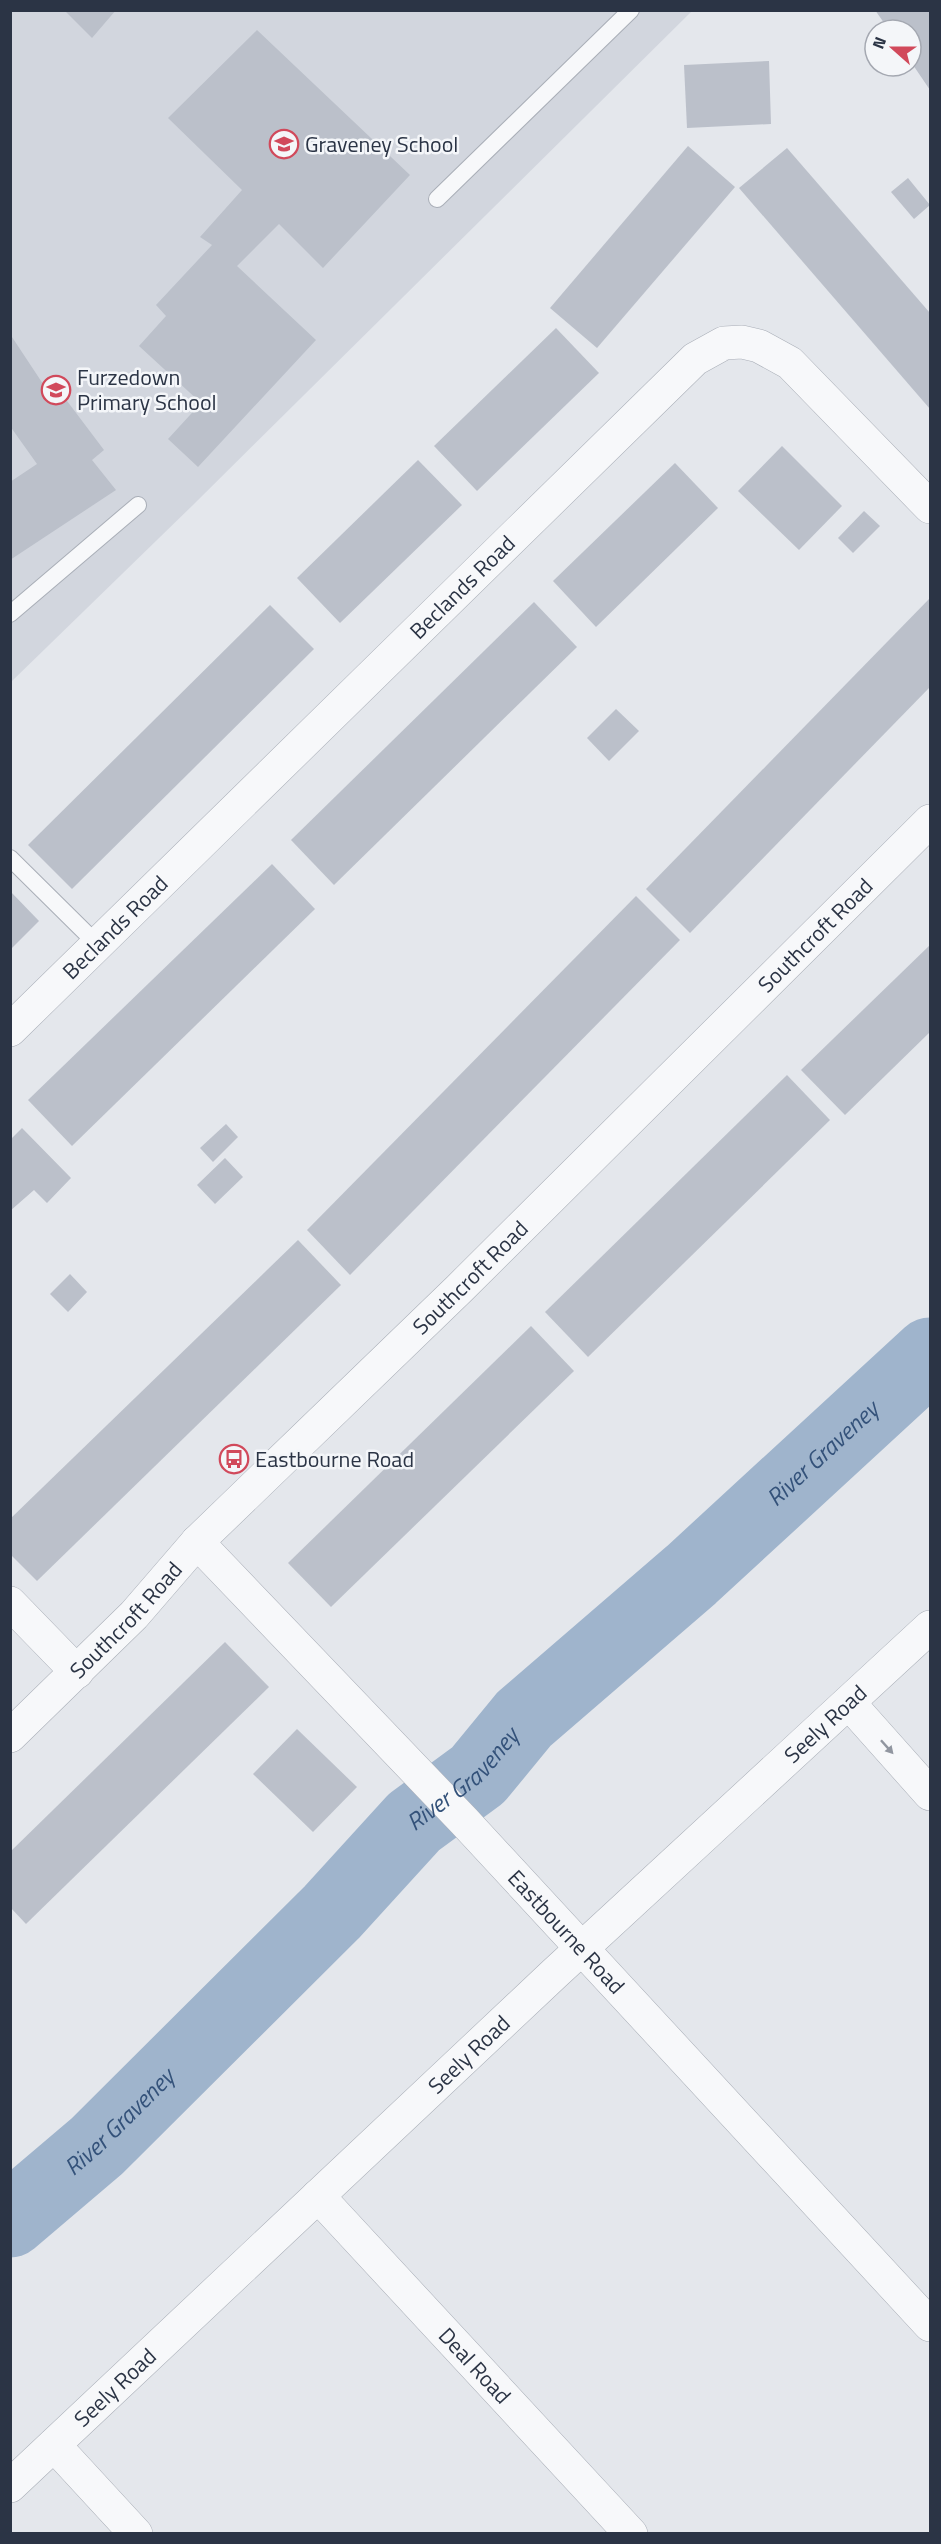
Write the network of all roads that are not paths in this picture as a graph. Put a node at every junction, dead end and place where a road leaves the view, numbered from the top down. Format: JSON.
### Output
{"nodes":[{"id":1,"x":631,"y":10,"type":"edge"},
{"id":2,"x":437,"y":199,"type":"dead end"},
{"id":3,"x":138,"y":505,"type":"dead end"},
{"id":4,"x":930,"y":507,"type":"edge"},
{"id":5,"x":10,"y":614,"type":"edge"},
{"id":6,"x":930,"y":821,"type":"edge"},
{"id":7,"x":10,"y":858,"type":"edge"},
{"id":8,"x":97,"y":944,"type":"junction"},
{"id":9,"x":10,"y":1030,"type":"edge"},
{"id":10,"x":197,"y":1542,"type":"junction"},
{"id":11,"x":10,"y":1604,"type":"edge"},
{"id":12,"x":930,"y":1627,"type":"edge"},
{"id":13,"x":77,"y":1672,"type":"junction"},
{"id":14,"x":849,"y":1703,"type":"junction"},
{"id":15,"x":10,"y":1736,"type":"edge"},
{"id":16,"x":930,"y":1794,"type":"edge"},
{"id":17,"x":581,"y":1950,"type":"junction"},
{"id":18,"x":318,"y":2196,"type":"junction"},
{"id":19,"x":930,"y":2325,"type":"edge"},
{"id":20,"x":54,"y":2445,"type":"junction"},
{"id":21,"x":10,"y":2486,"type":"edge"},
{"id":22,"x":136,"y":2534,"type":"edge"},
{"id":23,"x":631,"y":2534,"type":"edge"}],
"edges":[{"from":1,"to":2,"type":"lane"},
{"from":3,"to":5,"type":"lane"},
{"from":4,"to":8,"type":"street","name":"Beclands Road"},
{"from":6,"to":10,"type":"street","name":"Southcroft Road"},
{"from":7,"to":8,"type":"lane"},
{"from":8,"to":9,"type":"street","name":"Beclands Road"},
{"from":10,"to":13,"type":"street","name":"Southcroft Road"},
{"from":10,"to":17,"type":"street","name":"Eastbourne Road"},
{"from":11,"to":13,"type":"street"},
{"from":12,"to":14,"type":"street","name":"Seely Road"},
{"from":13,"to":15,"type":"street","name":"Southcroft Road"},
{"from":14,"to":16,"type":"street","one_way":true},
{"from":14,"to":17,"type":"street","name":"Seely Road"},
{"from":17,"to":18,"type":"street","name":"Seely Road"},
{"from":17,"to":19,"type":"street","name":"Eastbourne Road"},
{"from":18,"to":20,"type":"street","name":"Seely Road"},
{"from":18,"to":23,"type":"street","name":"Deal Road"},
{"from":20,"to":21,"type":"street","name":"Seely Road"},
{"from":20,"to":22,"type":"street"}]}
